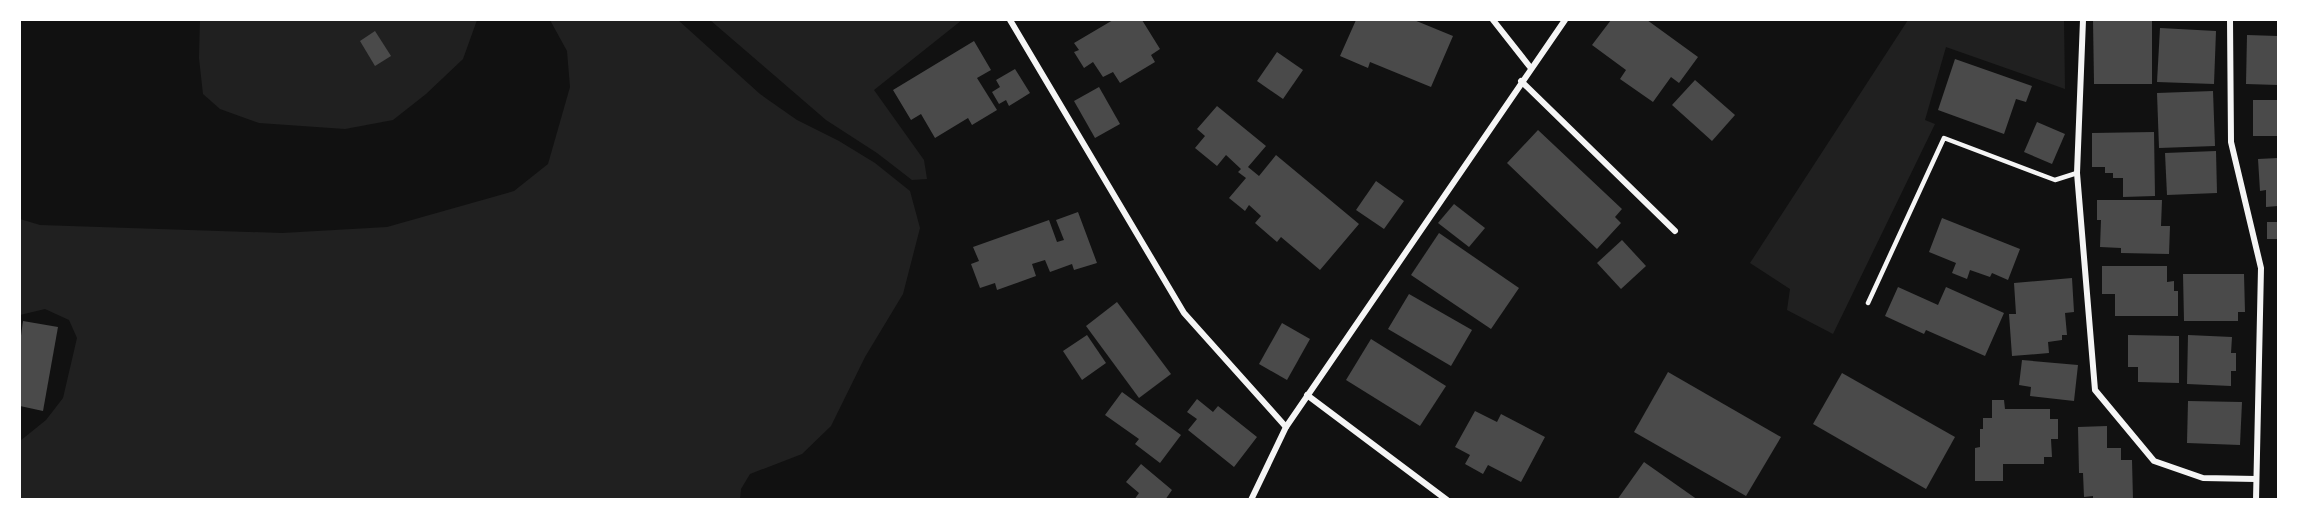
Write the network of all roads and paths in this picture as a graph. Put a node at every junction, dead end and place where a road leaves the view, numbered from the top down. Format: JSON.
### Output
{"nodes":[{"id":1,"x":1010,"y":20,"type":"edge"},
{"id":2,"x":1493,"y":20,"type":"edge"},
{"id":3,"x":1564,"y":20,"type":"edge"},
{"id":4,"x":2083,"y":20,"type":"edge"},
{"id":5,"x":2230,"y":20,"type":"edge"},
{"id":6,"x":1530,"y":67,"type":"junction"},
{"id":7,"x":1521,"y":81,"type":"junction"},
{"id":8,"x":2077,"y":173,"type":"junction"},
{"id":9,"x":1675,"y":231,"type":"dead end"},
{"id":10,"x":1868,"y":303,"type":"dead end"},
{"id":11,"x":1307,"y":395,"type":"junction"},
{"id":12,"x":1286,"y":427,"type":"junction"},
{"id":13,"x":2256,"y":479,"type":"junction"},
{"id":14,"x":1251,"y":500,"type":"edge"},
{"id":15,"x":1447,"y":500,"type":"edge"},
{"id":16,"x":2256,"y":500,"type":"edge"}],
"edges":[{"from":1,"to":12,"type":"street"},
{"from":2,"to":6,"type":"street"},
{"from":3,"to":6,"type":"street"},
{"from":4,"to":8,"type":"street"},
{"from":5,"to":13,"type":"street"},
{"from":6,"to":7,"type":"street"},
{"from":7,"to":9,"type":"street"},
{"from":7,"to":11,"type":"street"},
{"from":8,"to":10,"type":"lane"},
{"from":8,"to":13,"type":"street"},
{"from":11,"to":12,"type":"street"},
{"from":11,"to":15,"type":"street"},
{"from":12,"to":14,"type":"street"},
{"from":13,"to":16,"type":"street"}]}
